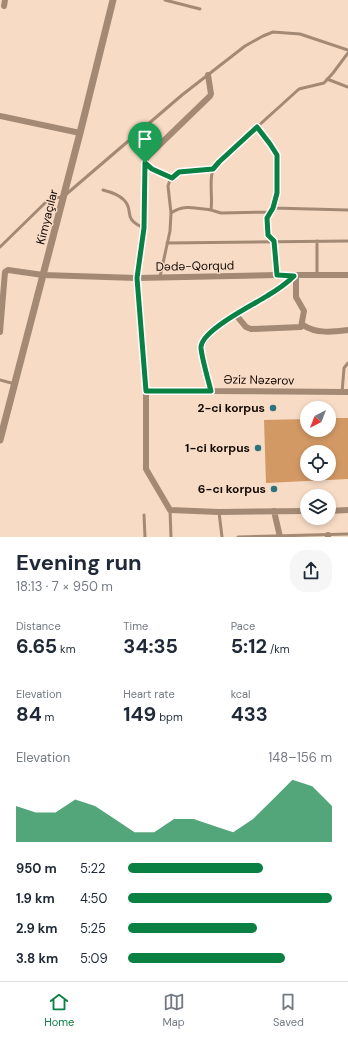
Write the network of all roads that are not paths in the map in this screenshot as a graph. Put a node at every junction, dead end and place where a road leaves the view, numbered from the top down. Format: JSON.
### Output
{"nodes":[{"id":1,"x":113,"y":0,"type":"edge"},
{"id":2,"x":165,"y":0,"type":"edge"},
{"id":3,"x":200,"y":9,"type":"dead end"},
{"id":4,"x":348,"y":50,"type":"edge"},
{"id":5,"x":348,"y":53,"type":"edge"},
{"id":6,"x":208,"y":75,"type":"junction"},
{"id":7,"x":327,"y":79,"type":"junction"},
{"id":8,"x":348,"y":87,"type":"edge"},
{"id":9,"x":0,"y":116,"type":"edge"},
{"id":10,"x":257,"y":127,"type":"junction"},
{"id":11,"x":80,"y":134,"type":"junction"},
{"id":12,"x":145,"y":163,"type":"junction"},
{"id":13,"x":213,"y":169,"type":"junction"},
{"id":14,"x":172,"y":178,"type":"junction"},
{"id":15,"x":103,"y":190,"type":"dead end"},
{"id":16,"x":63,"y":197,"type":"junction"},
{"id":17,"x":273,"y":208,"type":"junction"},
{"id":18,"x":211,"y":210,"type":"junction"},
{"id":19,"x":348,"y":210,"type":"edge"},
{"id":20,"x":270,"y":212,"type":"junction"},
{"id":21,"x":172,"y":213,"type":"junction"},
{"id":22,"x":144,"y":228,"type":"junction"},
{"id":23,"x":348,"y":240,"type":"edge"},
{"id":24,"x":274,"y":241,"type":"junction"},
{"id":25,"x":317,"y":241,"type":"junction"},
{"id":26,"x":167,"y":243,"type":"junction"},
{"id":27,"x":0,"y":247,"type":"edge"},
{"id":28,"x":277,"y":275,"type":"junction"},
{"id":29,"x":43,"y":276,"type":"junction"},
{"id":30,"x":295,"y":276,"type":"junction"},
{"id":31,"x":318,"y":276,"type":"junction"},
{"id":32,"x":348,"y":276,"type":"edge"},
{"id":33,"x":137,"y":278,"type":"junction"},
{"id":34,"x":160,"y":278,"type":"junction"},
{"id":35,"x":236,"y":315,"type":"junction"},
{"id":36,"x":303,"y":325,"type":"junction"},
{"id":37,"x":348,"y":330,"type":"edge"},
{"id":38,"x":0,"y":332,"type":"edge"},
{"id":39,"x":348,"y":363,"type":"edge"},
{"id":40,"x":0,"y":380,"type":"edge"},
{"id":41,"x":15,"y":384,"type":"junction"},
{"id":42,"x":146,"y":391,"type":"junction"},
{"id":43,"x":211,"y":391,"type":"junction"},
{"id":44,"x":345,"y":392,"type":"edge"},
{"id":45,"x":0,"y":440,"type":"edge"},
{"id":46,"x":170,"y":510,"type":"junction"},
{"id":47,"x":348,"y":510,"type":"edge"},
{"id":48,"x":274,"y":511,"type":"junction"},
{"id":49,"x":300,"y":511,"type":"edge"},
{"id":50,"x":336,"y":511,"type":"edge"},
{"id":51,"x":219,"y":512,"type":"junction"},
{"id":52,"x":144,"y":515,"type":"dead end"},
{"id":53,"x":348,"y":534,"type":"edge"},
{"id":54,"x":279,"y":536,"type":"edge"},
{"id":55,"x":328,"y":536,"type":"edge"},
{"id":56,"x":145,"y":537,"type":"edge"},
{"id":57,"x":170,"y":537,"type":"edge"},
{"id":58,"x":222,"y":537,"type":"edge"},
{"id":59,"x":238,"y":537,"type":"edge"}],
"edges":[{"from":1,"to":11,"type":"street","name":"Kimyaçılar"},
{"from":2,"to":3,"type":"lane"},
{"from":4,"to":6,"type":"lane"},
{"from":5,"to":7,"type":"lane"},
{"from":6,"to":12,"type":"street"},
{"from":6,"to":16,"type":"lane"},
{"from":7,"to":8,"type":"lane"},
{"from":7,"to":10,"type":"lane"},
{"from":9,"to":11,"type":"street"},
{"from":10,"to":13,"type":"lane"},
{"from":10,"to":17,"type":"lane"},
{"from":11,"to":16,"type":"street","name":"Kimyaçılar"},
{"from":12,"to":14,"type":"lane"},
{"from":12,"to":22,"type":"street"},
{"from":13,"to":14,"type":"lane"},
{"from":13,"to":18,"type":"lane"},
{"from":14,"to":21,"type":"lane"},
{"from":15,"to":22,"type":"lane"},
{"from":16,"to":27,"type":"lane"},
{"from":16,"to":29,"type":"street","name":"Kimyaçılar"},
{"from":17,"to":19,"type":"lane"},
{"from":17,"to":20,"type":"lane"},
{"from":18,"to":20,"type":"lane"},
{"from":18,"to":21,"type":"lane"},
{"from":20,"to":24,"type":"lane"},
{"from":21,"to":26,"type":"lane"},
{"from":22,"to":33,"type":"street"},
{"from":23,"to":25,"type":"lane"},
{"from":24,"to":25,"type":"lane"},
{"from":24,"to":26,"type":"lane"},
{"from":24,"to":28,"type":"lane"},
{"from":25,"to":31,"type":"lane"},
{"from":26,"to":34,"type":"lane"},
{"from":28,"to":30,"type":"street","name":"Dədə-Qorqud"},
{"from":28,"to":34,"type":"street","name":"Dədə-Qorqud"},
{"from":29,"to":33,"type":"street","name":"Dədə-Qorqud"},
{"from":29,"to":38,"type":"street","name":"Dədə-Qorqud"},
{"from":29,"to":41,"type":"street","name":"Kimyaçılar"},
{"from":30,"to":31,"type":"street","name":"Dədə-Qorqud"},
{"from":30,"to":35,"type":"street"},
{"from":30,"to":36,"type":"street"},
{"from":31,"to":32,"type":"street","name":"Dədə-Qorqud"},
{"from":33,"to":34,"type":"street","name":"Dədə-Qorqud"},
{"from":33,"to":42,"type":"street"},
{"from":35,"to":36,"type":"street"},
{"from":35,"to":43,"type":"street"},
{"from":36,"to":37,"type":"street"},
{"from":39,"to":44,"type":"lane"},
{"from":40,"to":41,"type":"lane"},
{"from":41,"to":45,"type":"street","name":"Kimyaçılar"},
{"from":42,"to":43,"type":"street","name":"Əziz Nəzərov"},
{"from":42,"to":46,"type":"street"},
{"from":43,"to":44,"type":"street","name":"Əziz Nəzərov"},
{"from":46,"to":51,"type":"street"},
{"from":46,"to":57,"type":"lane"},
{"from":47,"to":50,"type":"street"},
{"from":48,"to":49,"type":"street"},
{"from":48,"to":51,"type":"street"},
{"from":48,"to":54,"type":"street"},
{"from":51,"to":58,"type":"lane"},
{"from":52,"to":56,"type":"lane"},
{"from":53,"to":55,"type":"lane"},
{"from":54,"to":55,"type":"lane"},
{"from":54,"to":59,"type":"lane"}]}
